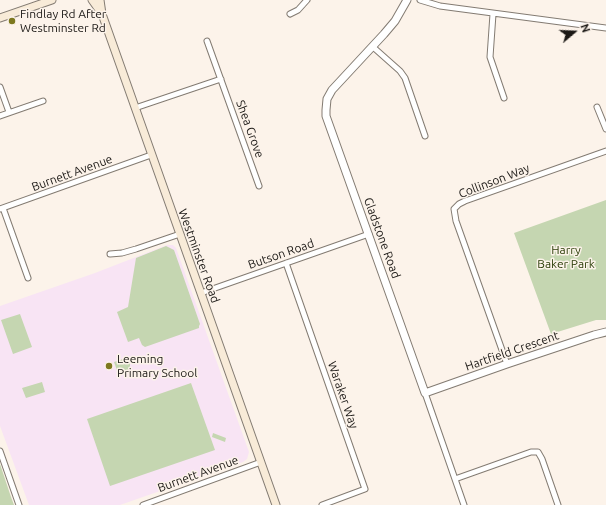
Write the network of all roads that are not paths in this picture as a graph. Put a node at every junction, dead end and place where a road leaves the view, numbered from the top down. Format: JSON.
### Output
{"nodes":[{"id":1,"x":52,"y":0,"type":"edge"},
{"id":2,"x":92,"y":0,"type":"edge"},
{"id":3,"x":100,"y":0,"type":"edge"},
{"id":4,"x":307,"y":0,"type":"edge"},
{"id":5,"x":407,"y":0,"type":"edge"},
{"id":6,"x":420,"y":0,"type":"edge"},
{"id":7,"x":102,"y":14,"type":"junction"},
{"id":8,"x":290,"y":14,"type":"dead end"},
{"id":9,"x":493,"y":14,"type":"junction"},
{"id":10,"x":0,"y":18,"type":"edge"},
{"id":11,"x":606,"y":28,"type":"edge"},
{"id":12,"x":208,"y":41,"type":"dead end"},
{"id":13,"x":373,"y":47,"type":"junction"},
{"id":14,"x":221,"y":79,"type":"junction"},
{"id":15,"x":0,"y":87,"type":"edge"},
{"id":16,"x":504,"y":98,"type":"dead end"},
{"id":17,"x":42,"y":101,"type":"dead end"},
{"id":18,"x":597,"y":107,"type":"dead end"},
{"id":19,"x":135,"y":108,"type":"junction"},
{"id":20,"x":9,"y":112,"type":"junction"},
{"id":21,"x":0,"y":116,"type":"edge"},
{"id":22,"x":606,"y":129,"type":"edge"},
{"id":23,"x":425,"y":136,"type":"dead end"},
{"id":24,"x":606,"y":151,"type":"edge"},
{"id":25,"x":151,"y":155,"type":"junction"},
{"id":26,"x":259,"y":186,"type":"dead end"},
{"id":27,"x":2,"y":209,"type":"edge"},
{"id":28,"x":180,"y":234,"type":"junction"},
{"id":29,"x":369,"y":234,"type":"junction"},
{"id":30,"x":110,"y":254,"type":"dead end"},
{"id":31,"x":286,"y":263,"type":"junction"},
{"id":32,"x":28,"y":278,"type":"dead end"},
{"id":33,"x":201,"y":293,"type":"junction"},
{"id":34,"x":606,"y":332,"type":"edge"},
{"id":35,"x":507,"y":364,"type":"junction"},
{"id":36,"x":425,"y":393,"type":"junction"},
{"id":37,"x":0,"y":451,"type":"edge"},
{"id":38,"x":261,"y":462,"type":"junction"},
{"id":39,"x":455,"y":479,"type":"junction"},
{"id":40,"x":20,"y":505,"type":"edge"},
{"id":41,"x":143,"y":505,"type":"edge"},
{"id":42,"x":276,"y":505,"type":"edge"},
{"id":43,"x":322,"y":505,"type":"edge"},
{"id":44,"x":464,"y":505,"type":"edge"},
{"id":45,"x":558,"y":505,"type":"edge"}],
"edges":[{"from":1,"to":10,"type":"main road"},
{"from":2,"to":7,"type":"main road","name":"Westminster Road"},
{"from":3,"to":7,"type":"main road","name":"Westminster Road"},
{"from":4,"to":8,"type":"street"},
{"from":5,"to":13,"type":"street","name":"Gladstone Road"},
{"from":6,"to":9,"type":"street"},
{"from":7,"to":19,"type":"main road","name":"Westminster Road"},
{"from":9,"to":11,"type":"street"},
{"from":9,"to":16,"type":"street"},
{"from":12,"to":14,"type":"street","name":"Shea Grove"},
{"from":13,"to":23,"type":"street"},
{"from":13,"to":29,"type":"street","name":"Gladstone Road"},
{"from":14,"to":19,"type":"street"},
{"from":14,"to":26,"type":"street","name":"Shea Grove"},
{"from":15,"to":20,"type":"street"},
{"from":17,"to":20,"type":"street"},
{"from":18,"to":22,"type":"street"},
{"from":19,"to":25,"type":"main road","name":"Westminster Road"},
{"from":20,"to":21,"type":"street"},
{"from":24,"to":35,"type":"street","name":"Collinson Way"},
{"from":25,"to":27,"type":"street","name":"Burnett Avenue"},
{"from":25,"to":28,"type":"main road","name":"Westminster Road"},
{"from":27,"to":32,"type":"street"},
{"from":28,"to":30,"type":"street"},
{"from":28,"to":33,"type":"main road","name":"Westminster Road"},
{"from":29,"to":31,"type":"street","name":"Butson Road"},
{"from":29,"to":36,"type":"street","name":"Gladstone Road"},
{"from":31,"to":33,"type":"street","name":"Butson Road"},
{"from":31,"to":43,"type":"street","name":"Waraker Way"},
{"from":33,"to":38,"type":"main road","name":"Westminster Road"},
{"from":34,"to":35,"type":"street","name":"Hartfield Crescent"},
{"from":35,"to":36,"type":"street","name":"Hartfield Crescent"},
{"from":36,"to":39,"type":"street","name":"Gladstone Road"},
{"from":37,"to":40,"type":"street"},
{"from":38,"to":41,"type":"street","name":"Burnett Avenue"},
{"from":38,"to":42,"type":"main road","name":"Westminster Road"},
{"from":39,"to":44,"type":"street","name":"Gladstone Road"},
{"from":39,"to":45,"type":"street"}]}
